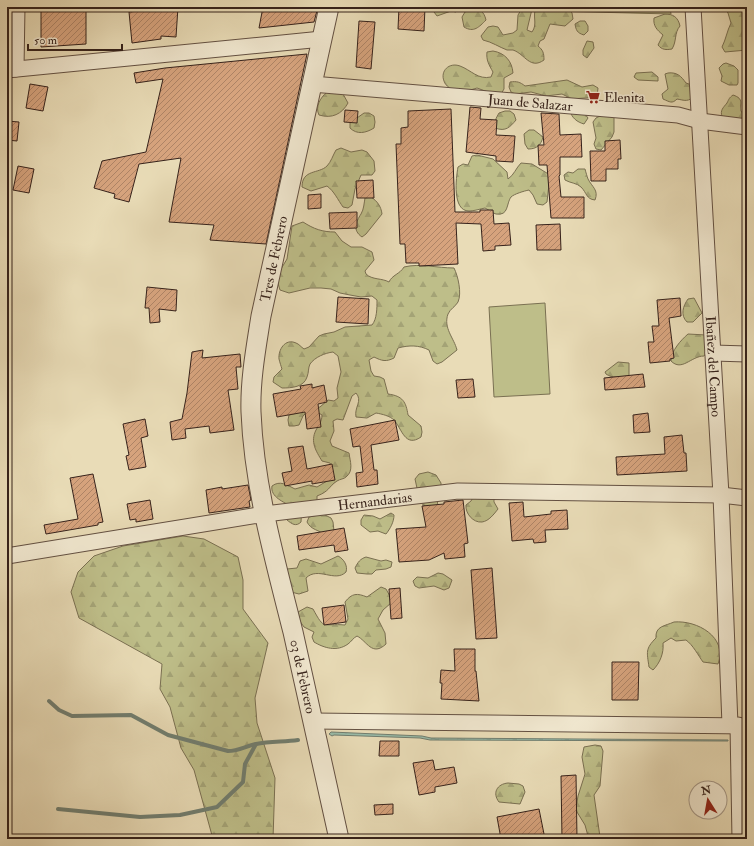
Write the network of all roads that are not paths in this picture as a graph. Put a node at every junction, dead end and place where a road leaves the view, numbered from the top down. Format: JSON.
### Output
{"nodes":[{"id":1,"x":17,"y":7,"type":"edge"},
{"id":2,"x":328,"y":7,"type":"edge"},
{"id":3,"x":693,"y":7,"type":"edge"},
{"id":4,"x":322,"y":39,"type":"junction"},
{"id":5,"x":12,"y":69,"type":"edge"},
{"id":6,"x":312,"y":84,"type":"junction"},
{"id":7,"x":700,"y":121,"type":"junction"},
{"id":8,"x":747,"y":127,"type":"edge"},
{"id":9,"x":713,"y":353,"type":"junction"},
{"id":10,"x":747,"y":354,"type":"edge"},
{"id":11,"x":721,"y":495,"type":"junction"},
{"id":12,"x":747,"y":498,"type":"edge"},
{"id":13,"x":265,"y":514,"type":"junction"},
{"id":14,"x":7,"y":556,"type":"edge"},
{"id":15,"x":314,"y":721,"type":"junction"},
{"id":16,"x":738,"y":725,"type":"edge"},
{"id":17,"x":339,"y":839,"type":"edge"},
{"id":18,"x":740,"y":839,"type":"edge"}],
"edges":[{"from":1,"to":5,"type":"street"},
{"from":2,"to":4,"type":"street","name":"Tres de Febrero"},
{"from":3,"to":7,"type":"street","name":"Ibañez del Campo"},
{"from":4,"to":5,"type":"street"},
{"from":4,"to":6,"type":"street","name":"Tres de Febrero"},
{"from":6,"to":7,"type":"street","name":"Juan de Salazar"},
{"from":6,"to":13,"type":"street","name":"Tres de Febrero"},
{"from":7,"to":8,"type":"street","name":"Juan de Salazar"},
{"from":7,"to":9,"type":"street","name":"Ibañez del Campo"},
{"from":9,"to":10,"type":"street"},
{"from":9,"to":11,"type":"street","name":"Ibañez del Campo"},
{"from":11,"to":12,"type":"street","name":"Hernandarias"},
{"from":11,"to":13,"type":"street","name":"Hernandarias"},
{"from":11,"to":16,"type":"street","name":"Ibañez del Campo"},
{"from":13,"to":14,"type":"street","name":"Hernandarias"},
{"from":13,"to":15,"type":"street","name":"03 de Febrero"},
{"from":15,"to":16,"type":"street"},
{"from":15,"to":17,"type":"street","name":"03 de Febrero"},
{"from":16,"to":18,"type":"street","name":"Ibañez del Campo"}]}
